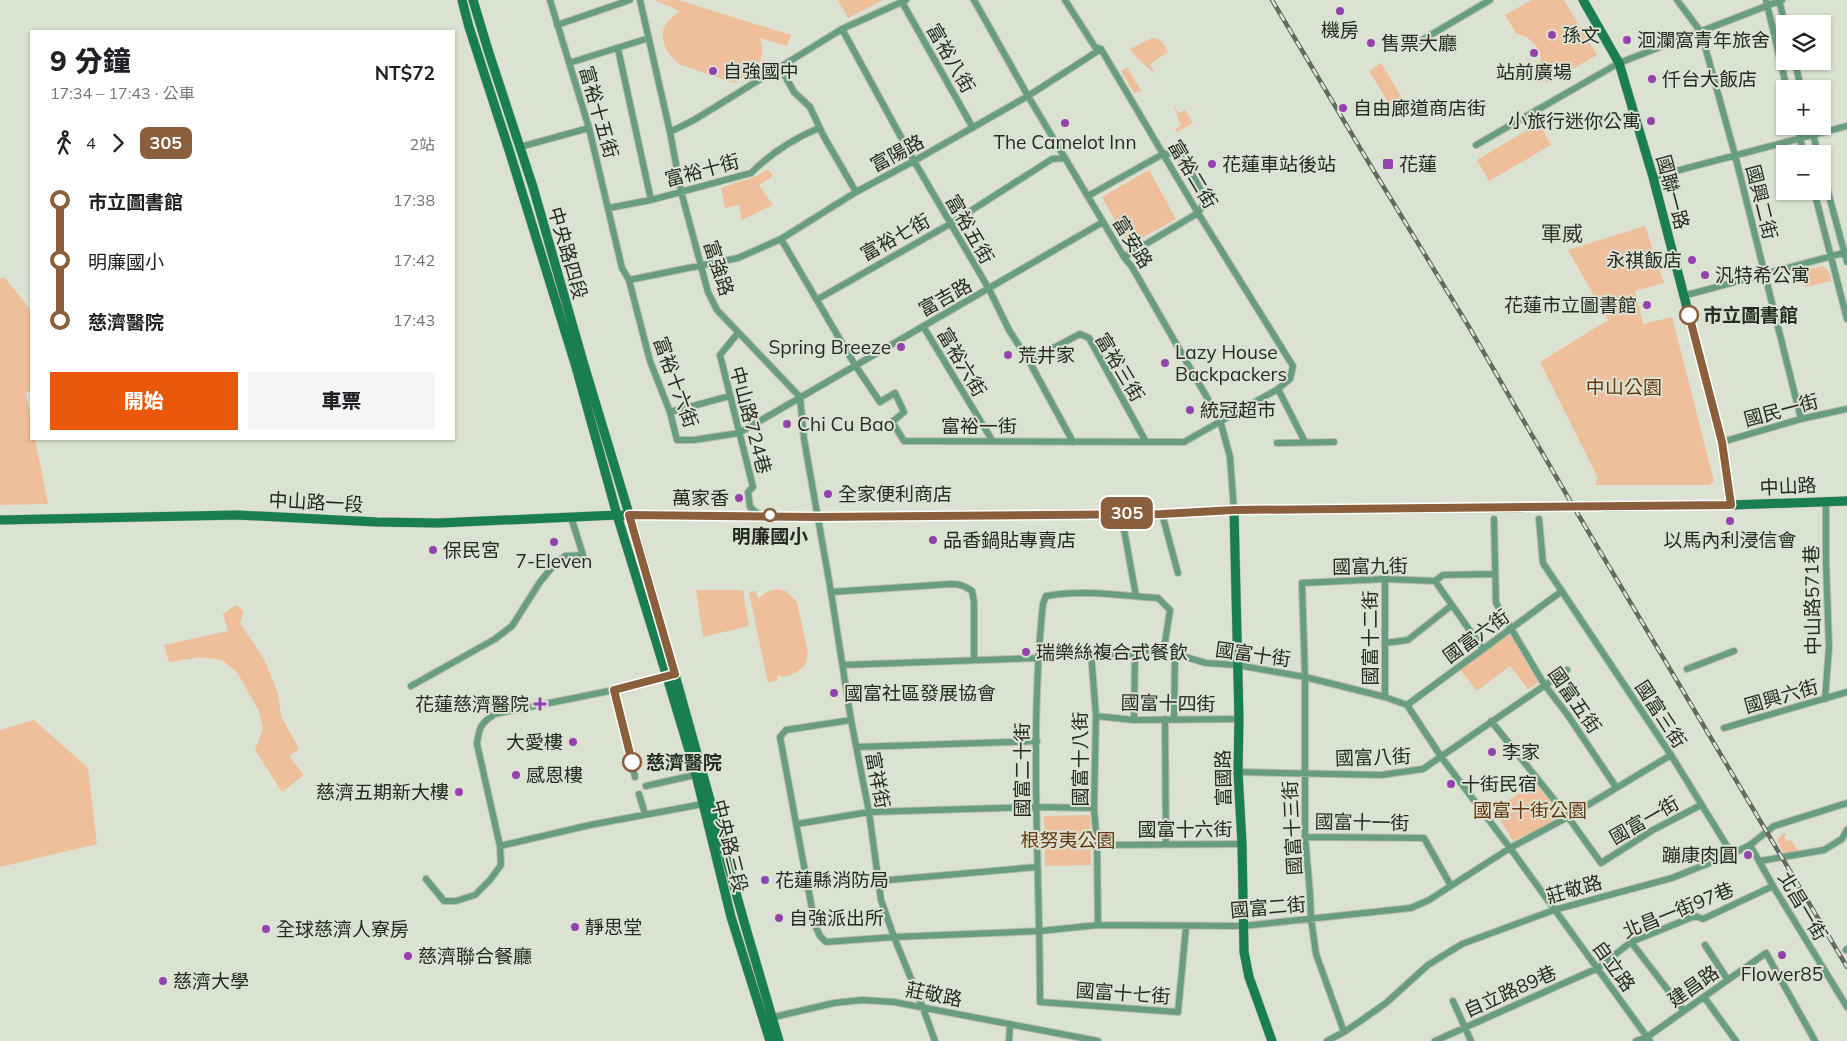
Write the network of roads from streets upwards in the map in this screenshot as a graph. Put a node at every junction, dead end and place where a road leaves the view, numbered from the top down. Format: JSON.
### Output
{"nodes":[{"id":1,"x":462,"y":0,"type":"edge"},
{"id":2,"x":473,"y":0,"type":"edge"},
{"id":3,"x":550,"y":0,"type":"edge"},
{"id":4,"x":630,"y":0,"type":"edge"},
{"id":5,"x":640,"y":0,"type":"edge"},
{"id":6,"x":974,"y":0,"type":"edge"},
{"id":7,"x":1065,"y":0,"type":"edge"},
{"id":8,"x":1489,"y":0,"type":"edge"},
{"id":9,"x":1583,"y":0,"type":"edge"},
{"id":10,"x":1677,"y":0,"type":"edge"},
{"id":11,"x":1780,"y":0,"type":"edge"},
{"id":12,"x":904,"y":1,"type":"edge"},
{"id":13,"x":1767,"y":3,"type":"edge"},
{"id":14,"x":1783,"y":15,"type":"edge"},
{"id":15,"x":557,"y":25,"type":"junction"},
{"id":16,"x":842,"y":29,"type":"junction"},
{"id":17,"x":1701,"y":32,"type":"junction"},
{"id":18,"x":649,"y":38,"type":"junction"},
{"id":19,"x":1417,"y":43,"type":"dead end"},
{"id":20,"x":618,"y":49,"type":"junction"},
{"id":21,"x":1101,"y":49,"type":"junction"},
{"id":22,"x":569,"y":63,"type":"junction"},
{"id":23,"x":1619,"y":63,"type":"junction"},
{"id":24,"x":780,"y":67,"type":"junction"},
{"id":25,"x":1786,"y":80,"type":"edge"},
{"id":26,"x":1028,"y":96,"type":"junction"},
{"id":27,"x":1847,"y":126,"type":"edge"},
{"id":28,"x":589,"y":128,"type":"junction"},
{"id":29,"x":820,"y":128,"type":"junction"},
{"id":30,"x":974,"y":128,"type":"junction"},
{"id":31,"x":1831,"y":130,"type":"edge"},
{"id":32,"x":670,"y":132,"type":"junction"},
{"id":33,"x":1799,"y":135,"type":"edge"},
{"id":34,"x":1813,"y":135,"type":"joint"},
{"id":35,"x":1800,"y":138,"type":"junction"},
{"id":36,"x":1476,"y":145,"type":"dead end"},
{"id":37,"x":1802,"y":145,"type":"edge"},
{"id":38,"x":1816,"y":145,"type":"edge"},
{"id":39,"x":520,"y":146,"type":"junction"},
{"id":40,"x":1163,"y":154,"type":"junction"},
{"id":41,"x":1735,"y":155,"type":"junction"},
{"id":42,"x":1064,"y":158,"type":"junction"},
{"id":43,"x":914,"y":161,"type":"junction"},
{"id":44,"x":1653,"y":177,"type":"junction"},
{"id":45,"x":681,"y":191,"type":"junction"},
{"id":46,"x":856,"y":192,"type":"junction"},
{"id":47,"x":1088,"y":196,"type":"junction"},
{"id":48,"x":651,"y":200,"type":"junction"},
{"id":49,"x":1816,"y":200,"type":"edge"},
{"id":50,"x":1831,"y":200,"type":"edge"},
{"id":51,"x":609,"y":208,"type":"junction"},
{"id":52,"x":1198,"y":213,"type":"junction"},
{"id":53,"x":1103,"y":222,"type":"junction"},
{"id":54,"x":950,"y":224,"type":"junction"},
{"id":55,"x":781,"y":239,"type":"junction"},
{"id":56,"x":1846,"y":252,"type":"edge"},
{"id":57,"x":1831,"y":256,"type":"junction"},
{"id":58,"x":1124,"y":257,"type":"junction"},
{"id":59,"x":1847,"y":262,"type":"edge"},
{"id":60,"x":700,"y":267,"type":"junction"},
{"id":61,"x":1765,"y":274,"type":"junction"},
{"id":62,"x":629,"y":280,"type":"junction"},
{"id":63,"x":989,"y":290,"type":"junction"},
{"id":64,"x":1684,"y":296,"type":"junction"},
{"id":65,"x":818,"y":298,"type":"junction"},
{"id":66,"x":1847,"y":319,"type":"edge"},
{"id":67,"x":923,"y":326,"type":"junction"},
{"id":68,"x":738,"y":333,"type":"junction"},
{"id":69,"x":1029,"y":361,"type":"junction"},
{"id":70,"x":855,"y":364,"type":"junction"},
{"id":71,"x":1293,"y":366,"type":"joint"},
{"id":72,"x":1278,"y":388,"type":"junction"},
{"id":73,"x":730,"y":396,"type":"junction"},
{"id":74,"x":800,"y":397,"type":"junction"},
{"id":75,"x":1847,"y":409,"type":"edge"},
{"id":76,"x":670,"y":412,"type":"junction"},
{"id":77,"x":1801,"y":419,"type":"junction"},
{"id":78,"x":1220,"y":420,"type":"junction"},
{"id":79,"x":740,"y":433,"type":"junction"},
{"id":80,"x":992,"y":440,"type":"junction"},
{"id":81,"x":1073,"y":442,"type":"junction"},
{"id":82,"x":1146,"y":442,"type":"junction"},
{"id":83,"x":1305,"y":442,"type":"junction"},
{"id":84,"x":1334,"y":442,"type":"dead end"},
{"id":85,"x":1722,"y":442,"type":"junction"},
{"id":86,"x":1277,"y":443,"type":"dead end"},
{"id":87,"x":1826,"y":501,"type":"junction"},
{"id":88,"x":1847,"y":501,"type":"edge"},
{"id":89,"x":1731,"y":505,"type":"junction"},
{"id":90,"x":1604,"y":507,"type":"tunnel mouth"},
{"id":91,"x":1522,"y":508,"type":"tunnel mouth"},
{"id":92,"x":1234,"y":510,"type":"junction"},
{"id":93,"x":1121,"y":513,"type":"junction"},
{"id":94,"x":1162,"y":514,"type":"junction"},
{"id":95,"x":617,"y":515,"type":"junction"},
{"id":96,"x":629,"y":515,"type":"junction"},
{"id":97,"x":760,"y":515,"type":"junction"},
{"id":98,"x":571,"y":517,"type":"junction"},
{"id":99,"x":818,"y":517,"type":"junction"},
{"id":100,"x":1538,"y":518,"type":"dead end"},
{"id":101,"x":1494,"y":519,"type":"dead end"},
{"id":102,"x":0,"y":520,"type":"edge"},
{"id":103,"x":1178,"y":572,"type":"dead end"},
{"id":104,"x":1494,"y":574,"type":"junction"},
{"id":105,"x":1385,"y":579,"type":"junction"},
{"id":106,"x":1435,"y":581,"type":"junction"},
{"id":107,"x":1306,"y":583,"type":"joint"},
{"id":108,"x":1562,"y":591,"type":"junction"},
{"id":109,"x":831,"y":592,"type":"junction"},
{"id":110,"x":1136,"y":596,"type":"junction"},
{"id":111,"x":1452,"y":605,"type":"junction"},
{"id":112,"x":1511,"y":630,"type":"junction"},
{"id":113,"x":1385,"y":643,"type":"junction"},
{"id":114,"x":1483,"y":648,"type":"junction"},
{"id":115,"x":1164,"y":649,"type":"junction"},
{"id":116,"x":1734,"y":651,"type":"dead end"},
{"id":117,"x":1091,"y":653,"type":"junction"},
{"id":118,"x":1175,"y":654,"type":"junction"},
{"id":119,"x":1135,"y":655,"type":"junction"},
{"id":120,"x":1037,"y":658,"type":"junction"},
{"id":121,"x":974,"y":660,"type":"junction"},
{"id":122,"x":843,"y":665,"type":"junction"},
{"id":123,"x":1237,"y":666,"type":"junction"},
{"id":124,"x":1687,"y":669,"type":"dead end"},
{"id":125,"x":1567,"y":670,"type":"dead end"},
{"id":126,"x":671,"y":675,"type":"junction"},
{"id":127,"x":1305,"y":678,"type":"junction"},
{"id":128,"x":1544,"y":684,"type":"junction"},
{"id":129,"x":410,"y":686,"type":"dead end"},
{"id":130,"x":614,"y":690,"type":"junction"},
{"id":131,"x":1847,"y":692,"type":"edge"},
{"id":132,"x":1385,"y":697,"type":"junction"},
{"id":133,"x":1825,"y":699,"type":"junction"},
{"id":134,"x":1407,"y":705,"type":"junction"},
{"id":135,"x":1096,"y":716,"type":"junction"},
{"id":136,"x":1165,"y":718,"type":"junction"},
{"id":137,"x":1239,"y":719,"type":"junction"},
{"id":138,"x":851,"y":720,"type":"junction"},
{"id":139,"x":1134,"y":720,"type":"junction"},
{"id":140,"x":1174,"y":720,"type":"junction"},
{"id":141,"x":1490,"y":721,"type":"junction"},
{"id":142,"x":1724,"y":728,"type":"dead end"},
{"id":143,"x":1037,"y":741,"type":"junction"},
{"id":144,"x":857,"y":747,"type":"junction"},
{"id":145,"x":1671,"y":755,"type":"junction"},
{"id":146,"x":1442,"y":758,"type":"junction"},
{"id":147,"x":1238,"y":772,"type":"junction"},
{"id":148,"x":699,"y":774,"type":"junction"},
{"id":149,"x":1304,"y":774,"type":"junction"},
{"id":150,"x":635,"y":777,"type":"dead end"},
{"id":151,"x":646,"y":786,"type":"dead end"},
{"id":152,"x":1616,"y":787,"type":"junction"},
{"id":153,"x":639,"y":794,"type":"dead end"},
{"id":154,"x":1847,"y":803,"type":"edge"},
{"id":155,"x":703,"y":804,"type":"junction"},
{"id":156,"x":1702,"y":804,"type":"junction"},
{"id":157,"x":1037,"y":807,"type":"junction"},
{"id":158,"x":1094,"y":808,"type":"junction"},
{"id":159,"x":869,"y":812,"type":"junction"},
{"id":160,"x":644,"y":814,"type":"junction"},
{"id":161,"x":1568,"y":817,"type":"junction"},
{"id":162,"x":797,"y":824,"type":"junction"},
{"id":163,"x":1847,"y":830,"type":"edge"},
{"id":164,"x":1305,"y":837,"type":"junction"},
{"id":165,"x":1166,"y":844,"type":"junction"},
{"id":166,"x":1242,"y":844,"type":"junction"},
{"id":167,"x":1097,"y":845,"type":"junction"},
{"id":168,"x":1750,"y":845,"type":"junction"},
{"id":169,"x":500,"y":846,"type":"junction"},
{"id":170,"x":1510,"y":848,"type":"junction"},
{"id":171,"x":1732,"y":854,"type":"junction"},
{"id":172,"x":1760,"y":861,"type":"junction"},
{"id":173,"x":1037,"y":867,"type":"junction"},
{"id":174,"x":426,"y":879,"type":"dead end"},
{"id":175,"x":878,"y":881,"type":"junction"},
{"id":176,"x":1451,"y":886,"type":"junction"},
{"id":177,"x":1773,"y":886,"type":"junction"},
{"id":178,"x":1554,"y":910,"type":"junction"},
{"id":179,"x":1310,"y":918,"type":"junction"},
{"id":180,"x":1098,"y":925,"type":"junction"},
{"id":181,"x":1186,"y":926,"type":"junction"},
{"id":182,"x":1243,"y":926,"type":"junction"},
{"id":183,"x":1040,"y":931,"type":"junction"},
{"id":184,"x":894,"y":937,"type":"junction"},
{"id":185,"x":1631,"y":942,"type":"junction"},
{"id":186,"x":1706,"y":945,"type":"dead end"},
{"id":187,"x":1598,"y":968,"type":"junction"},
{"id":188,"x":1728,"y":980,"type":"junction"},
{"id":189,"x":1704,"y":997,"type":"junction"},
{"id":190,"x":1453,"y":1001,"type":"dead end"},
{"id":191,"x":1040,"y":1002,"type":"joint"},
{"id":192,"x":1847,"y":1007,"type":"edge"},
{"id":193,"x":923,"y":1008,"type":"junction"},
{"id":194,"x":1684,"y":1011,"type":"junction"},
{"id":195,"x":768,"y":1018,"type":"junction"},
{"id":196,"x":1010,"y":1024,"type":"junction"},
{"id":197,"x":1465,"y":1027,"type":"junction"},
{"id":198,"x":1344,"y":1032,"type":"junction"},
{"id":199,"x":1076,"y":1039,"type":"edge"},
{"id":200,"x":1648,"y":1039,"type":"edge"},
{"id":201,"x":770,"y":1041,"type":"edge"},
{"id":202,"x":779,"y":1041,"type":"edge"},
{"id":203,"x":934,"y":1041,"type":"edge"},
{"id":204,"x":1009,"y":1041,"type":"edge"},
{"id":205,"x":1098,"y":1041,"type":"edge"},
{"id":206,"x":1272,"y":1041,"type":"edge"},
{"id":207,"x":1327,"y":1041,"type":"edge"},
{"id":208,"x":1435,"y":1041,"type":"edge"},
{"id":209,"x":1471,"y":1041,"type":"edge"},
{"id":210,"x":1636,"y":1041,"type":"edge"},
{"id":211,"x":1736,"y":1041,"type":"edge"},
{"id":212,"x":1815,"y":1041,"type":"edge"}],
"edges":[{"from":1,"to":95,"type":"street","name":"中央路四段"},
{"from":2,"to":39,"type":"street","name":"中央路四段"},
{"from":3,"to":15,"type":"street","name":"富裕十五街"},
{"from":4,"to":15,"type":"street"},
{"from":5,"to":18,"type":"street","name":"富強路"},
{"from":6,"to":26,"type":"street","name":"富安路"},
{"from":7,"to":21,"type":"street","name":"富裕二街"},
{"from":8,"to":19,"type":"street"},
{"from":9,"to":23,"type":"street","name":"國聯一路"},
{"from":10,"to":17,"type":"street","name":"國興二街"},
{"from":11,"to":13,"type":"street"},
{"from":11,"to":14,"type":"street"},
{"from":12,"to":16,"type":"street"},
{"from":12,"to":30,"type":"street","name":"富裕八街"},
{"from":13,"to":17,"type":"street"},
{"from":13,"to":25,"type":"street"},
{"from":15,"to":22,"type":"street","name":"富裕十五街"},
{"from":16,"to":24,"type":"street"},
{"from":16,"to":43,"type":"street","name":"富裕五街"},
{"from":17,"to":23,"type":"street"},
{"from":17,"to":41,"type":"street","name":"國興二街"},
{"from":18,"to":20,"type":"street"},
{"from":18,"to":32,"type":"street","name":"富強路"},
{"from":20,"to":22,"type":"street"},
{"from":20,"to":48,"type":"street"},
{"from":21,"to":26,"type":"street","name":"富陽路"},
{"from":21,"to":40,"type":"street","name":"富裕二街"},
{"from":22,"to":28,"type":"street","name":"富裕十五街"},
{"from":23,"to":36,"type":"street"},
{"from":23,"to":44,"type":"street","name":"國聯一路"},
{"from":24,"to":29,"type":"street"},
{"from":24,"to":32,"type":"street"},
{"from":26,"to":30,"type":"street","name":"富陽路"},
{"from":26,"to":42,"type":"street","name":"富安路"},
{"from":27,"to":31,"type":"street"},
{"from":28,"to":39,"type":"street"},
{"from":28,"to":51,"type":"street","name":"富裕十五街"},
{"from":29,"to":45,"type":"street","name":"富裕十街"},
{"from":29,"to":46,"type":"street"},
{"from":30,"to":43,"type":"street","name":"富陽路"},
{"from":32,"to":45,"type":"street","name":"富強路"},
{"from":33,"to":35,"type":"street"},
{"from":34,"to":35,"type":"street"},
{"from":34,"to":38,"type":"street"},
{"from":35,"to":37,"type":"street"},
{"from":35,"to":41,"type":"street"},
{"from":39,"to":96,"type":"street","name":"中央路四段"},
{"from":40,"to":47,"type":"street"},
{"from":40,"to":52,"type":"street","name":"富裕二街"},
{"from":40,"to":52,"type":"street"},
{"from":41,"to":44,"type":"street"},
{"from":41,"to":61,"type":"street","name":"國興二街"},
{"from":42,"to":47,"type":"street","name":"富安路"},
{"from":42,"to":54,"type":"street","name":"富裕七街"},
{"from":43,"to":46,"type":"street","name":"富陽路"},
{"from":43,"to":54,"type":"street","name":"富裕五街"},
{"from":44,"to":64,"type":"street","name":"國聯一路"},
{"from":45,"to":48,"type":"street","name":"富裕十街"},
{"from":45,"to":60,"type":"street","name":"富強路"},
{"from":46,"to":55,"type":"street","name":"富陽路"},
{"from":47,"to":53,"type":"street","name":"富安路"},
{"from":48,"to":51,"type":"street","name":"富裕十街"},
{"from":49,"to":57,"type":"street"},
{"from":50,"to":56,"type":"street"},
{"from":51,"to":62,"type":"street","name":"富裕十五街"},
{"from":52,"to":58,"type":"street"},
{"from":52,"to":71,"type":"street","name":"富裕二街"},
{"from":53,"to":58,"type":"street","name":"富安路"},
{"from":53,"to":63,"type":"street","name":"富吉路"},
{"from":54,"to":63,"type":"street","name":"富裕五街"},
{"from":54,"to":65,"type":"street","name":"富裕七街"},
{"from":55,"to":60,"type":"street","name":"富陽路"},
{"from":55,"to":65,"type":"street","name":"富裕一街"},
{"from":56,"to":57,"type":"street"},
{"from":56,"to":59,"type":"street"},
{"from":57,"to":61,"type":"street"},
{"from":57,"to":66,"type":"street"},
{"from":58,"to":78,"type":"street","name":"富安路"},
{"from":60,"to":62,"type":"street"},
{"from":60,"to":68,"type":"street","name":"富強路"},
{"from":61,"to":64,"type":"street"},
{"from":61,"to":77,"type":"street","name":"國興二街"},
{"from":62,"to":76,"type":"street","name":"富裕十六街"},
{"from":63,"to":67,"type":"street","name":"富吉路"},
{"from":63,"to":69,"type":"street","name":"富裕五街"},
{"from":64,"to":85,"type":"street","name":"國聯一路"},
{"from":65,"to":70,"type":"street","name":"富裕一街"},
{"from":67,"to":70,"type":"street","name":"富吉路"},
{"from":67,"to":80,"type":"street","name":"富裕六街"},
{"from":68,"to":73,"type":"street","name":"中山路724巷"},
{"from":68,"to":74,"type":"street","name":"富強路"},
{"from":69,"to":81,"type":"street","name":"富裕五街"},
{"from":69,"to":82,"type":"street","name":"富裕三街"},
{"from":70,"to":74,"type":"street","name":"富吉路"},
{"from":70,"to":80,"type":"street","name":"富裕一街"},
{"from":71,"to":72,"type":"street","name":"富裕一街"},
{"from":72,"to":78,"type":"street","name":"富裕一街"},
{"from":72,"to":83,"type":"street"},
{"from":73,"to":76,"type":"street"},
{"from":73,"to":79,"type":"street","name":"中山路724巷"},
{"from":74,"to":79,"type":"street","name":"富裕十六街"},
{"from":74,"to":99,"type":"street"},
{"from":75,"to":77,"type":"street","name":"國民一街"},
{"from":76,"to":79,"type":"street","name":"富裕十六街"},
{"from":77,"to":85,"type":"street","name":"國民一街"},
{"from":78,"to":82,"type":"street","name":"富裕一街"},
{"from":78,"to":92,"type":"street","name":"富安路"},
{"from":79,"to":97,"type":"street","name":"中山路724巷"},
{"from":80,"to":81,"type":"street","name":"富裕一街"},
{"from":81,"to":82,"type":"street","name":"富裕一街"},
{"from":83,"to":84,"type":"street"},
{"from":83,"to":86,"type":"street"},
{"from":85,"to":89,"type":"street","name":"國聯一路"},
{"from":87,"to":88,"type":"street","name":"中山路"},
{"from":87,"to":89,"type":"street","name":"中山路"},
{"from":87,"to":133,"type":"street","name":"中山路571巷"},
{"from":89,"to":90,"type":"street","name":"中山路"},
{"from":91,"to":92,"type":"street"},
{"from":92,"to":94,"type":"street"},
{"from":92,"to":123,"type":"street","name":"富國路"},
{"from":93,"to":94,"type":"street"},
{"from":93,"to":99,"type":"street"},
{"from":93,"to":110,"type":"street"},
{"from":94,"to":103,"type":"street"},
{"from":95,"to":96,"type":"street","name":"中山路一段"},
{"from":95,"to":98,"type":"street","name":"中山路一段"},
{"from":95,"to":126,"type":"street","name":"中央路三段"},
{"from":96,"to":97,"type":"street"},
{"from":96,"to":126,"type":"street","name":"中央路三段"},
{"from":97,"to":99,"type":"street"},
{"from":98,"to":102,"type":"street","name":"中山路一段"},
{"from":98,"to":129,"type":"street"},
{"from":99,"to":109,"type":"street","name":"富祥街"},
{"from":100,"to":108,"type":"street","name":"國富三街"},
{"from":101,"to":104,"type":"street","name":"國富五街"},
{"from":104,"to":106,"type":"street","name":"國富九街"},
{"from":104,"to":112,"type":"street","name":"國富五街"},
{"from":105,"to":106,"type":"street","name":"國富九街"},
{"from":105,"to":107,"type":"street","name":"國富九街"},
{"from":105,"to":113,"type":"street","name":"國富十二街"},
{"from":106,"to":111,"type":"street","name":"國富九街"},
{"from":107,"to":127,"type":"street","name":"國富十三街"},
{"from":108,"to":112,"type":"street","name":"國富六街"},
{"from":108,"to":145,"type":"street","name":"國富三街"},
{"from":109,"to":121,"type":"street"},
{"from":109,"to":122,"type":"street","name":"富祥街"},
{"from":110,"to":115,"type":"street"},
{"from":110,"to":120,"type":"street","name":"國富二十街"},
{"from":111,"to":113,"type":"street"},
{"from":111,"to":114,"type":"street","name":"國富九街"},
{"from":112,"to":114,"type":"street","name":"國富六街"},
{"from":112,"to":128,"type":"street","name":"國富五街"},
{"from":113,"to":132,"type":"street","name":"國富十二街"},
{"from":114,"to":134,"type":"street","name":"國富六街"},
{"from":115,"to":118,"type":"street","name":"國富十街"},
{"from":115,"to":119,"type":"street"},
{"from":116,"to":124,"type":"street"},
{"from":117,"to":119,"type":"street"},
{"from":117,"to":120,"type":"street"},
{"from":117,"to":135,"type":"street","name":"國富十八街"},
{"from":118,"to":123,"type":"street","name":"國富十街"},
{"from":118,"to":140,"type":"street"},
{"from":119,"to":139,"type":"street"},
{"from":120,"to":121,"type":"street"},
{"from":120,"to":143,"type":"street","name":"國富二十街"},
{"from":121,"to":122,"type":"street"},
{"from":122,"to":138,"type":"street","name":"富祥街"},
{"from":123,"to":127,"type":"street","name":"國富十街"},
{"from":123,"to":137,"type":"street","name":"富國路"},
{"from":125,"to":128,"type":"street","name":"國富八街"},
{"from":126,"to":130,"type":"street"},
{"from":126,"to":148,"type":"street","name":"中央路三段"},
{"from":127,"to":132,"type":"street","name":"國富十街"},
{"from":127,"to":149,"type":"street","name":"國富十三街"},
{"from":128,"to":141,"type":"street","name":"國富八街"},
{"from":128,"to":152,"type":"street","name":"國富五街"},
{"from":130,"to":150,"type":"street"},
{"from":130,"to":169,"type":"street"},
{"from":131,"to":133,"type":"street","name":"國興六街"},
{"from":132,"to":134,"type":"street","name":"國富十街"},
{"from":133,"to":142,"type":"street","name":"國興六街"},
{"from":134,"to":146,"type":"street"},
{"from":135,"to":139,"type":"street","name":"國富十四街"},
{"from":135,"to":158,"type":"street","name":"國富十八街"},
{"from":136,"to":139,"type":"street","name":"國富十四街"},
{"from":136,"to":140,"type":"street","name":"國富十四街"},
{"from":136,"to":165,"type":"street"},
{"from":137,"to":140,"type":"street","name":"國富十四街"},
{"from":137,"to":147,"type":"street","name":"富國路"},
{"from":138,"to":144,"type":"street","name":"富祥街"},
{"from":138,"to":162,"type":"street"},
{"from":141,"to":146,"type":"street","name":"國富八街"},
{"from":141,"to":161,"type":"street"},
{"from":143,"to":144,"type":"street"},
{"from":143,"to":157,"type":"street","name":"國富二十街"},
{"from":144,"to":159,"type":"street","name":"富祥街"},
{"from":145,"to":152,"type":"street","name":"國富二街"},
{"from":145,"to":156,"type":"street","name":"國富三街"},
{"from":146,"to":149,"type":"street","name":"國富八街"},
{"from":146,"to":170,"type":"street"},
{"from":147,"to":149,"type":"street","name":"國富八街"},
{"from":147,"to":166,"type":"street","name":"富國路"},
{"from":148,"to":151,"type":"street"},
{"from":148,"to":155,"type":"street","name":"中央路三段"},
{"from":148,"to":195,"type":"street","name":"中央路三段"},
{"from":149,"to":164,"type":"street","name":"國富十三街"},
{"from":152,"to":161,"type":"street","name":"國富二街"},
{"from":153,"to":160,"type":"street"},
{"from":154,"to":168,"type":"street","name":"莊敬路"},
{"from":155,"to":160,"type":"street"},
{"from":155,"to":195,"type":"street","name":"中央路三段"},
{"from":156,"to":161,"type":"street","name":"國富一街"},
{"from":156,"to":171,"type":"street","name":"國富三街"},
{"from":157,"to":158,"type":"street"},
{"from":157,"to":159,"type":"street"},
{"from":157,"to":173,"type":"street","name":"國富二十街"},
{"from":158,"to":167,"type":"street","name":"國富十八街"},
{"from":159,"to":162,"type":"street"},
{"from":159,"to":175,"type":"street","name":"富祥街"},
{"from":160,"to":169,"type":"street"},
{"from":161,"to":170,"type":"street","name":"國富二街"},
{"from":162,"to":184,"type":"street","name":"國富二街"},
{"from":163,"to":172,"type":"street"},
{"from":164,"to":176,"type":"street","name":"國富十一街"},
{"from":164,"to":179,"type":"street","name":"國富十三街"},
{"from":165,"to":166,"type":"street","name":"國富十六街"},
{"from":165,"to":167,"type":"street","name":"國富十六街"},
{"from":166,"to":182,"type":"street","name":"富國路"},
{"from":167,"to":180,"type":"street","name":"國富十八街"},
{"from":168,"to":171,"type":"street","name":"莊敬路"},
{"from":168,"to":172,"type":"street","name":"北昌一街"},
{"from":169,"to":174,"type":"street"},
{"from":170,"to":176,"type":"street","name":"國富二街"},
{"from":170,"to":178,"type":"street"},
{"from":171,"to":178,"type":"street","name":"莊敬路"},
{"from":172,"to":177,"type":"street","name":"北昌一街"},
{"from":173,"to":175,"type":"street"},
{"from":173,"to":183,"type":"street","name":"國富二十街"},
{"from":175,"to":184,"type":"street","name":"富祥街"},
{"from":176,"to":179,"type":"street","name":"國富二街"},
{"from":177,"to":185,"type":"street","name":"北昌一街97巷"},
{"from":177,"to":192,"type":"street","name":"北昌一街"},
{"from":178,"to":187,"type":"street","name":"自立路"},
{"from":178,"to":198,"type":"street","name":"莊敬路"},
{"from":179,"to":182,"type":"street","name":"國富二街"},
{"from":179,"to":198,"type":"street","name":"國富十三街"},
{"from":180,"to":181,"type":"street","name":"國富二街"},
{"from":180,"to":183,"type":"street","name":"國富二街"},
{"from":181,"to":182,"type":"street","name":"國富二街"},
{"from":181,"to":191,"type":"street","name":"國富十七街"},
{"from":182,"to":206,"type":"street","name":"富國路"},
{"from":183,"to":184,"type":"street","name":"國富二街"},
{"from":183,"to":191,"type":"street","name":"國富二十街"},
{"from":184,"to":193,"type":"street","name":"富祥街"},
{"from":185,"to":187,"type":"street","name":"北昌一街97巷"},
{"from":185,"to":194,"type":"street"},
{"from":186,"to":188,"type":"street"},
{"from":187,"to":197,"type":"street","name":"自立路89巷"},
{"from":187,"to":200,"type":"street","name":"自立路"},
{"from":188,"to":189,"type":"street","name":"建昌路"},
{"from":188,"to":212,"type":"street","name":"建昌路"},
{"from":189,"to":194,"type":"street","name":"建昌路"},
{"from":189,"to":211,"type":"street"},
{"from":190,"to":197,"type":"street"},
{"from":193,"to":195,"type":"street","name":"莊敬路"},
{"from":193,"to":196,"type":"street","name":"莊敬路"},
{"from":193,"to":203,"type":"street","name":"富祥街"},
{"from":194,"to":200,"type":"street","name":"建昌路"},
{"from":195,"to":201,"type":"street","name":"中央路三段"},
{"from":195,"to":202,"type":"street","name":"中央路三段"},
{"from":196,"to":199,"type":"street","name":"莊敬路"},
{"from":196,"to":204,"type":"street"},
{"from":197,"to":208,"type":"street","name":"自立路89巷"},
{"from":197,"to":209,"type":"street"},
{"from":198,"to":207,"type":"street","name":"莊敬路"},
{"from":199,"to":205,"type":"street","name":"莊敬路"},
{"from":200,"to":210,"type":"street","name":"建昌路"}]}
